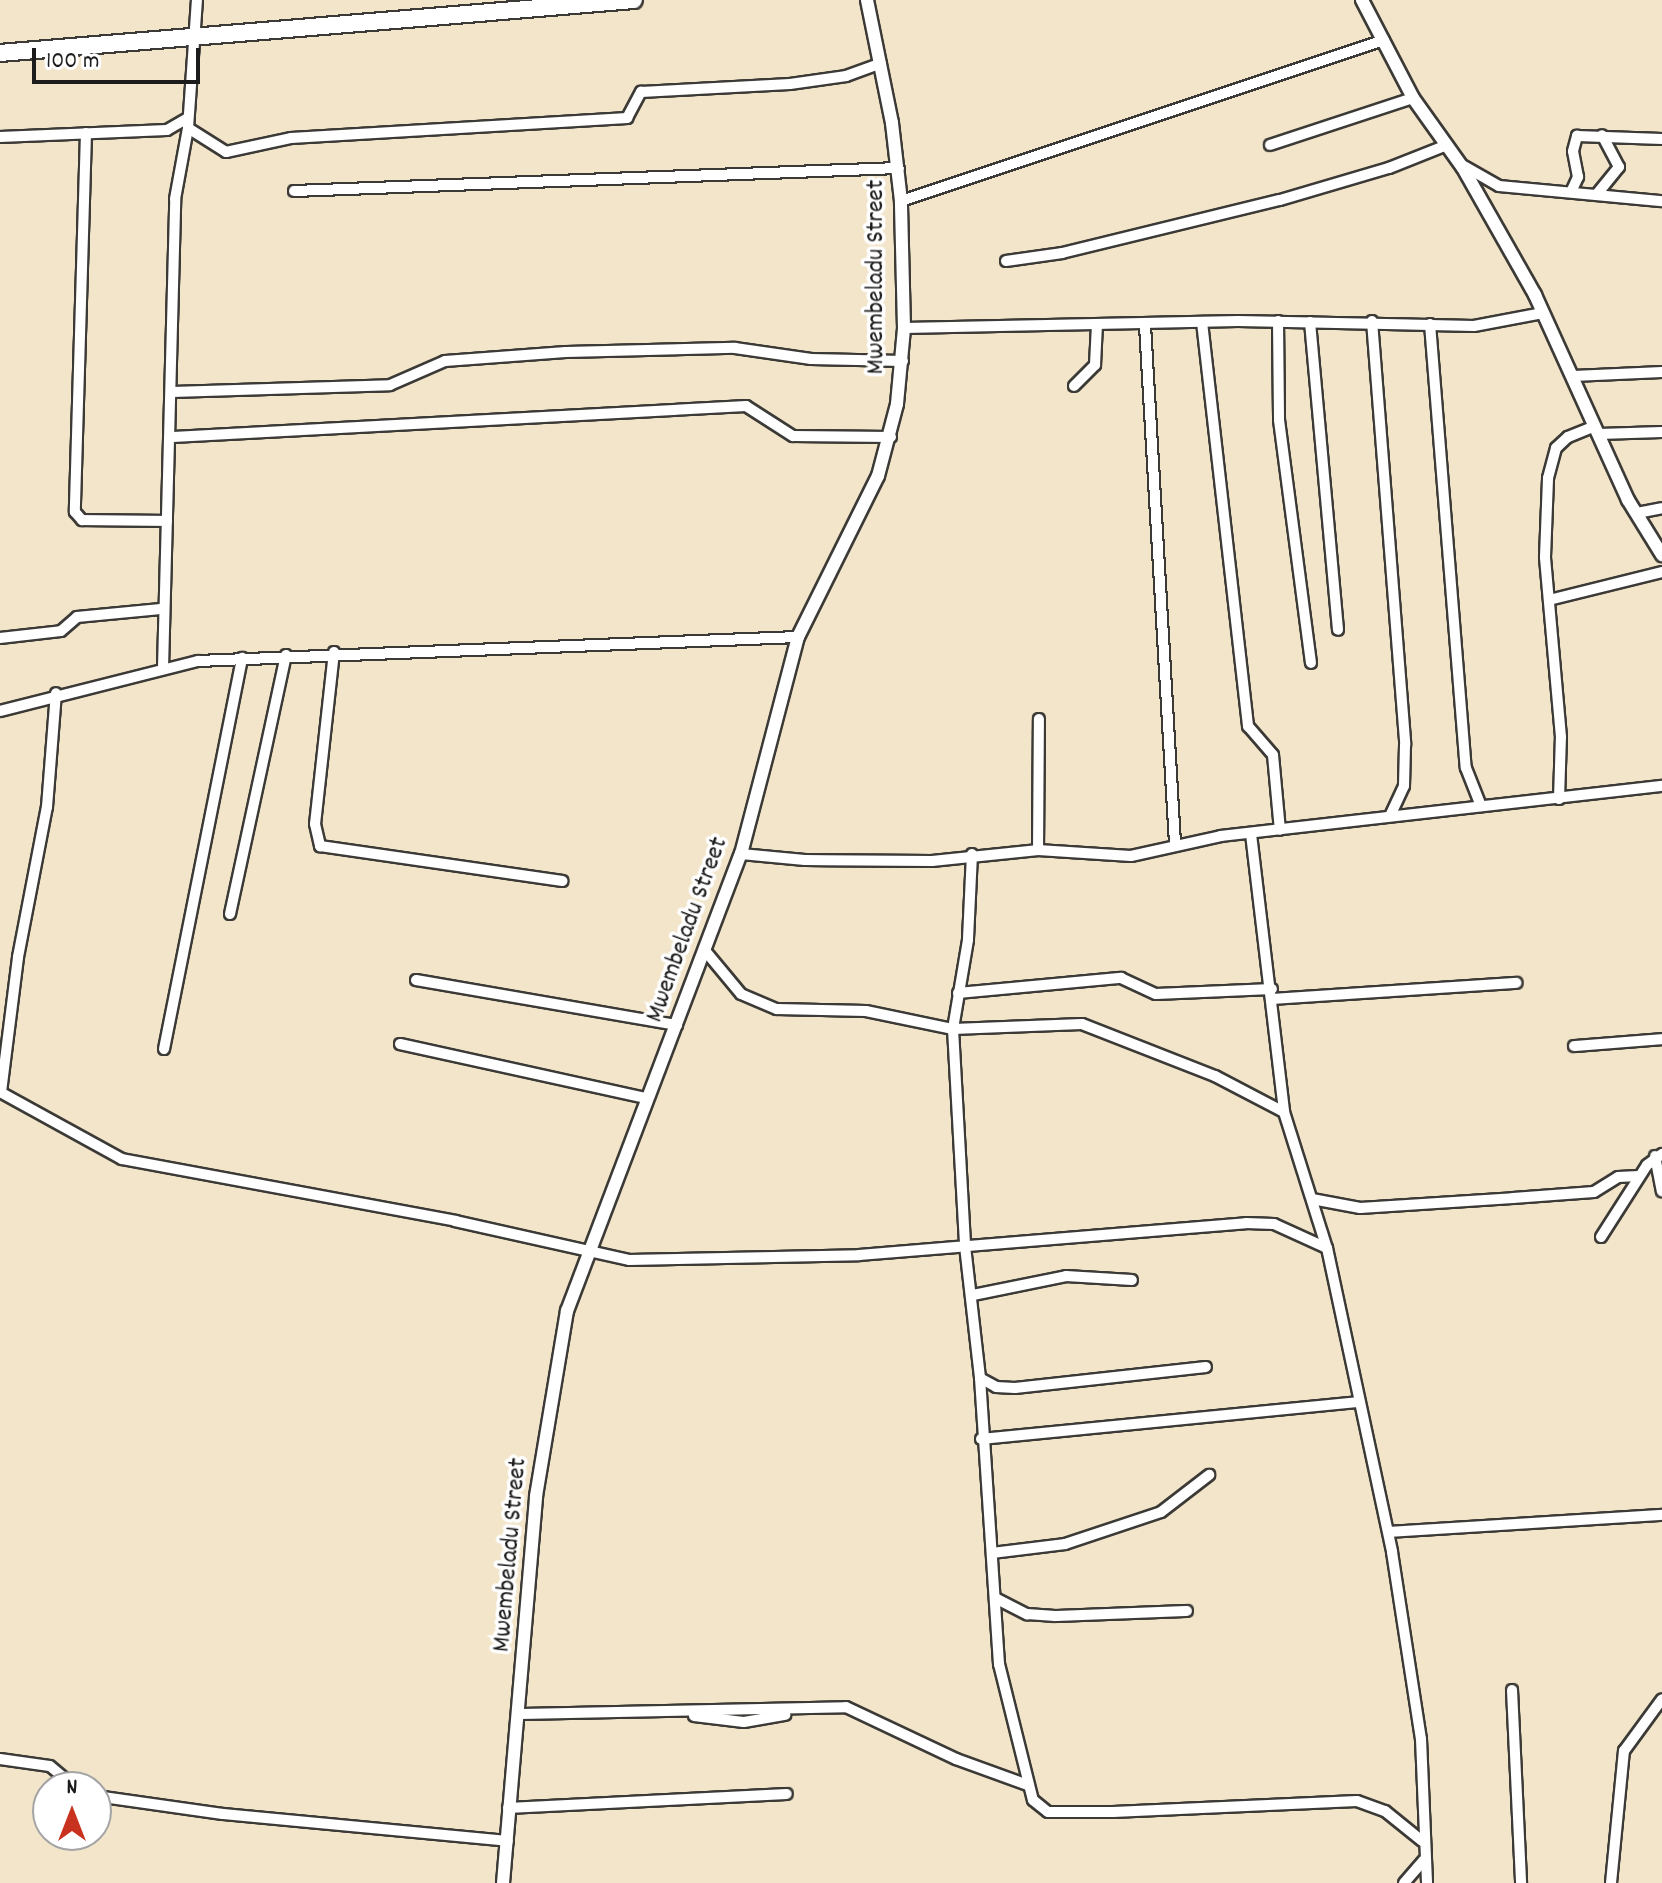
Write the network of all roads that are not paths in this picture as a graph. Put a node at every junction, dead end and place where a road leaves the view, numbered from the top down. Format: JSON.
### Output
{"nodes":[{"id":1,"x":197,"y":0,"type":"edge"},
{"id":2,"x":634,"y":0,"type":"edge"},
{"id":3,"x":867,"y":0,"type":"edge"},
{"id":4,"x":1362,"y":0,"type":"edge"},
{"id":5,"x":196,"y":36,"type":"junction"},
{"id":6,"x":1384,"y":40,"type":"junction"},
{"id":7,"x":0,"y":53,"type":"edge"},
{"id":8,"x":881,"y":63,"type":"junction"},
{"id":9,"x":1413,"y":98,"type":"junction"},
{"id":10,"x":188,"y":123,"type":"junction"},
{"id":11,"x":86,"y":133,"type":"junction"},
{"id":12,"x":1602,"y":135,"type":"junction"},
{"id":13,"x":0,"y":137,"type":"edge"},
{"id":14,"x":1662,"y":139,"type":"edge"},
{"id":15,"x":1270,"y":145,"type":"dead end"},
{"id":16,"x":1447,"y":145,"type":"junction"},
{"id":17,"x":1460,"y":162,"type":"junction"},
{"id":18,"x":899,"y":168,"type":"junction"},
{"id":19,"x":294,"y":191,"type":"dead end"},
{"id":20,"x":1571,"y":192,"type":"junction"},
{"id":21,"x":1597,"y":194,"type":"junction"},
{"id":22,"x":901,"y":201,"type":"junction"},
{"id":23,"x":1662,"y":201,"type":"edge"},
{"id":24,"x":1006,"y":261,"type":"dead end"},
{"id":25,"x":1543,"y":313,"type":"junction"},
{"id":26,"x":1278,"y":321,"type":"junction"},
{"id":27,"x":1372,"y":321,"type":"junction"},
{"id":28,"x":1202,"y":322,"type":"junction"},
{"id":29,"x":1310,"y":322,"type":"junction"},
{"id":30,"x":1097,"y":324,"type":"junction"},
{"id":31,"x":1430,"y":324,"type":"junction"},
{"id":32,"x":1145,"y":325,"type":"junction"},
{"id":33,"x":904,"y":328,"type":"junction"},
{"id":34,"x":903,"y":361,"type":"junction"},
{"id":35,"x":1662,"y":372,"type":"edge"},
{"id":36,"x":1573,"y":376,"type":"junction"},
{"id":37,"x":1074,"y":386,"type":"dead end"},
{"id":38,"x":172,"y":392,"type":"junction"},
{"id":39,"x":1597,"y":430,"type":"junction"},
{"id":40,"x":1662,"y":432,"type":"edge"},
{"id":41,"x":173,"y":437,"type":"junction"},
{"id":42,"x":891,"y":437,"type":"junction"},
{"id":43,"x":1662,"y":508,"type":"edge"},
{"id":44,"x":1637,"y":513,"type":"junction"},
{"id":45,"x":167,"y":521,"type":"junction"},
{"id":46,"x":1662,"y":555,"type":"edge"},
{"id":47,"x":1662,"y":572,"type":"edge"},
{"id":48,"x":1549,"y":600,"type":"junction"},
{"id":49,"x":161,"y":609,"type":"junction"},
{"id":50,"x":1338,"y":630,"type":"dead end"},
{"id":51,"x":798,"y":637,"type":"junction"},
{"id":52,"x":0,"y":638,"type":"edge"},
{"id":53,"x":334,"y":652,"type":"junction"},
{"id":54,"x":286,"y":655,"type":"junction"},
{"id":55,"x":242,"y":658,"type":"junction"},
{"id":56,"x":1311,"y":663,"type":"dead end"},
{"id":57,"x":163,"y":668,"type":"junction"},
{"id":58,"x":56,"y":693,"type":"junction"},
{"id":59,"x":0,"y":711,"type":"edge"},
{"id":60,"x":1039,"y":719,"type":"dead end"},
{"id":61,"x":1662,"y":786,"type":"edge"},
{"id":62,"x":1559,"y":799,"type":"junction"},
{"id":63,"x":1481,"y":806,"type":"junction"},
{"id":64,"x":1391,"y":814,"type":"junction"},
{"id":65,"x":1280,"y":830,"type":"junction"},
{"id":66,"x":1251,"y":834,"type":"junction"},
{"id":67,"x":1175,"y":843,"type":"junction"},
{"id":68,"x":1038,"y":850,"type":"junction"},
{"id":69,"x":741,"y":854,"type":"junction"},
{"id":70,"x":972,"y":854,"type":"junction"},
{"id":71,"x":562,"y":881,"type":"dead end"},
{"id":72,"x":230,"y":914,"type":"dead end"},
{"id":73,"x":707,"y":953,"type":"junction"},
{"id":74,"x":416,"y":980,"type":"dead end"},
{"id":75,"x":1516,"y":983,"type":"dead end"},
{"id":76,"x":958,"y":993,"type":"junction"},
{"id":77,"x":1272,"y":994,"type":"junction"},
{"id":78,"x":677,"y":1025,"type":"junction"},
{"id":79,"x":953,"y":1029,"type":"junction"},
{"id":80,"x":1662,"y":1039,"type":"edge"},
{"id":81,"x":400,"y":1044,"type":"dead end"},
{"id":82,"x":1574,"y":1046,"type":"dead end"},
{"id":83,"x":164,"y":1049,"type":"dead end"},
{"id":84,"x":0,"y":1092,"type":"edge"},
{"id":85,"x":646,"y":1098,"type":"junction"},
{"id":86,"x":1284,"y":1112,"type":"junction"},
{"id":87,"x":1658,"y":1155,"type":"edge"},
{"id":88,"x":1639,"y":1176,"type":"junction"},
{"id":89,"x":1662,"y":1191,"type":"edge"},
{"id":90,"x":1312,"y":1199,"type":"junction"},
{"id":91,"x":1601,"y":1237,"type":"dead end"},
{"id":92,"x":965,"y":1246,"type":"junction"},
{"id":93,"x":1327,"y":1248,"type":"junction"},
{"id":94,"x":589,"y":1252,"type":"junction"},
{"id":95,"x":1132,"y":1280,"type":"dead end"},
{"id":96,"x":973,"y":1295,"type":"junction"},
{"id":97,"x":1206,"y":1367,"type":"dead end"},
{"id":98,"x":980,"y":1378,"type":"junction"},
{"id":99,"x":1357,"y":1402,"type":"junction"},
{"id":100,"x":981,"y":1439,"type":"junction"},
{"id":101,"x":1209,"y":1475,"type":"dead end"},
{"id":102,"x":1662,"y":1515,"type":"edge"},
{"id":103,"x":1389,"y":1532,"type":"junction"},
{"id":104,"x":992,"y":1553,"type":"junction"},
{"id":105,"x":997,"y":1599,"type":"junction"},
{"id":106,"x":1187,"y":1611,"type":"dead end"},
{"id":107,"x":1512,"y":1690,"type":"dead end"},
{"id":108,"x":1662,"y":1699,"type":"edge"},
{"id":109,"x":521,"y":1714,"type":"junction"},
{"id":110,"x":0,"y":1759,"type":"edge"},
{"id":111,"x":56,"y":1771,"type":"edge"},
{"id":112,"x":1028,"y":1785,"type":"junction"},
{"id":113,"x":787,"y":1794,"type":"dead end"},
{"id":114,"x":112,"y":1798,"type":"edge"},
{"id":115,"x":508,"y":1808,"type":"junction"},
{"id":116,"x":508,"y":1841,"type":"junction"},
{"id":117,"x":1422,"y":1841,"type":"junction"},
{"id":118,"x":1424,"y":1860,"type":"junction"},
{"id":119,"x":503,"y":1883,"type":"edge"},
{"id":120,"x":1404,"y":1883,"type":"edge"},
{"id":121,"x":1427,"y":1883,"type":"edge"},
{"id":122,"x":1521,"y":1883,"type":"edge"},
{"id":123,"x":1611,"y":1883,"type":"edge"}],
"edges":[{"from":1,"to":5,"type":"street"},
{"from":2,"to":5,"type":"main road"},
{"from":3,"to":8,"type":"street","name":"Mwembeladu Street"},
{"from":4,"to":6,"type":"street"},
{"from":5,"to":7,"type":"main road"},
{"from":5,"to":10,"type":"street"},
{"from":6,"to":9,"type":"street"},
{"from":6,"to":22,"type":"street"},
{"from":8,"to":10,"type":"street"},
{"from":8,"to":18,"type":"street","name":"Mwembeladu Street"},
{"from":9,"to":15,"type":"street"},
{"from":9,"to":16,"type":"street"},
{"from":10,"to":11,"type":"street"},
{"from":10,"to":38,"type":"street"},
{"from":11,"to":13,"type":"street"},
{"from":11,"to":45,"type":"street"},
{"from":12,"to":14,"type":"street"},
{"from":12,"to":20,"type":"street"},
{"from":12,"to":21,"type":"street"},
{"from":16,"to":17,"type":"street"},
{"from":16,"to":24,"type":"street"},
{"from":17,"to":20,"type":"street"},
{"from":17,"to":25,"type":"street"},
{"from":18,"to":19,"type":"street"},
{"from":18,"to":22,"type":"street","name":"Mwembeladu Street"},
{"from":20,"to":21,"type":"street"},
{"from":21,"to":23,"type":"street"},
{"from":22,"to":33,"type":"street","name":"Mwembeladu Street"},
{"from":25,"to":31,"type":"street"},
{"from":25,"to":36,"type":"street"},
{"from":26,"to":28,"type":"street"},
{"from":26,"to":29,"type":"street"},
{"from":26,"to":56,"type":"street"},
{"from":27,"to":29,"type":"street"},
{"from":27,"to":31,"type":"street"},
{"from":27,"to":64,"type":"street"},
{"from":28,"to":32,"type":"street"},
{"from":28,"to":65,"type":"street"},
{"from":29,"to":50,"type":"street"},
{"from":30,"to":32,"type":"street"},
{"from":30,"to":33,"type":"street"},
{"from":30,"to":37,"type":"street"},
{"from":31,"to":63,"type":"street"},
{"from":32,"to":67,"type":"street"},
{"from":33,"to":34,"type":"street","name":"Mwembeladu Street"},
{"from":34,"to":38,"type":"street"},
{"from":34,"to":42,"type":"street","name":"Mwembeladu Street"},
{"from":35,"to":36,"type":"street"},
{"from":36,"to":39,"type":"street"},
{"from":38,"to":41,"type":"street"},
{"from":39,"to":40,"type":"street"},
{"from":39,"to":44,"type":"street"},
{"from":39,"to":48,"type":"street"},
{"from":41,"to":42,"type":"street"},
{"from":41,"to":45,"type":"street"},
{"from":42,"to":51,"type":"street","name":"Mwembeladu Street"},
{"from":43,"to":44,"type":"street"},
{"from":44,"to":46,"type":"street"},
{"from":45,"to":49,"type":"street"},
{"from":47,"to":48,"type":"street"},
{"from":48,"to":62,"type":"street"},
{"from":49,"to":52,"type":"street"},
{"from":49,"to":57,"type":"street"},
{"from":51,"to":53,"type":"street"},
{"from":51,"to":69,"type":"street","name":"Mwembeladu Street"},
{"from":53,"to":54,"type":"street"},
{"from":53,"to":71,"type":"street"},
{"from":54,"to":55,"type":"street"},
{"from":54,"to":72,"type":"street"},
{"from":55,"to":57,"type":"street"},
{"from":55,"to":83,"type":"street"},
{"from":57,"to":58,"type":"street"},
{"from":58,"to":59,"type":"street"},
{"from":58,"to":84,"type":"street"},
{"from":60,"to":68,"type":"street"},
{"from":61,"to":62,"type":"street"},
{"from":62,"to":63,"type":"street"},
{"from":63,"to":64,"type":"street"},
{"from":64,"to":65,"type":"street"},
{"from":65,"to":66,"type":"street"},
{"from":66,"to":67,"type":"street"},
{"from":66,"to":77,"type":"street"},
{"from":67,"to":68,"type":"street"},
{"from":68,"to":70,"type":"street"},
{"from":69,"to":70,"type":"street"},
{"from":69,"to":73,"type":"street","name":"Mwembeladu Street"},
{"from":70,"to":76,"type":"street"},
{"from":73,"to":78,"type":"street","name":"Mwembeladu Street"},
{"from":73,"to":79,"type":"street"},
{"from":74,"to":78,"type":"street"},
{"from":75,"to":77,"type":"street"},
{"from":76,"to":77,"type":"street"},
{"from":76,"to":79,"type":"street"},
{"from":77,"to":86,"type":"street"},
{"from":78,"to":85,"type":"street","name":"Mwembeladu Street"},
{"from":79,"to":86,"type":"street"},
{"from":79,"to":92,"type":"street"},
{"from":80,"to":82,"type":"street"},
{"from":81,"to":85,"type":"street"},
{"from":84,"to":94,"type":"street"},
{"from":85,"to":94,"type":"street","name":"Mwembeladu Street"},
{"from":86,"to":90,"type":"street"},
{"from":87,"to":88,"type":"street"},
{"from":87,"to":89,"type":"street"},
{"from":88,"to":90,"type":"street"},
{"from":88,"to":91,"type":"street"},
{"from":90,"to":93,"type":"street"},
{"from":92,"to":93,"type":"street"},
{"from":92,"to":94,"type":"street"},
{"from":92,"to":96,"type":"street"},
{"from":93,"to":99,"type":"street"},
{"from":94,"to":109,"type":"street","name":"Mwembeladu Street"},
{"from":95,"to":96,"type":"street"},
{"from":96,"to":98,"type":"street"},
{"from":97,"to":98,"type":"street"},
{"from":98,"to":100,"type":"street"},
{"from":99,"to":100,"type":"street"},
{"from":99,"to":103,"type":"street"},
{"from":100,"to":104,"type":"street"},
{"from":101,"to":104,"type":"street"},
{"from":102,"to":103,"type":"street"},
{"from":103,"to":117,"type":"street"},
{"from":104,"to":105,"type":"street"},
{"from":105,"to":106,"type":"street"},
{"from":105,"to":112,"type":"street"},
{"from":107,"to":122,"type":"street"},
{"from":108,"to":123,"type":"street"},
{"from":109,"to":112,"type":"street"},
{"from":109,"to":115,"type":"street","name":"Mwembeladu Street"},
{"from":110,"to":111,"type":"street"},
{"from":112,"to":117,"type":"street"},
{"from":113,"to":115,"type":"street"},
{"from":114,"to":116,"type":"street"},
{"from":115,"to":116,"type":"street","name":"Mwembeladu Street"},
{"from":116,"to":119,"type":"street","name":"Mwembeladu Street"},
{"from":117,"to":118,"type":"street"},
{"from":118,"to":120,"type":"street"},
{"from":118,"to":121,"type":"street"}]}
